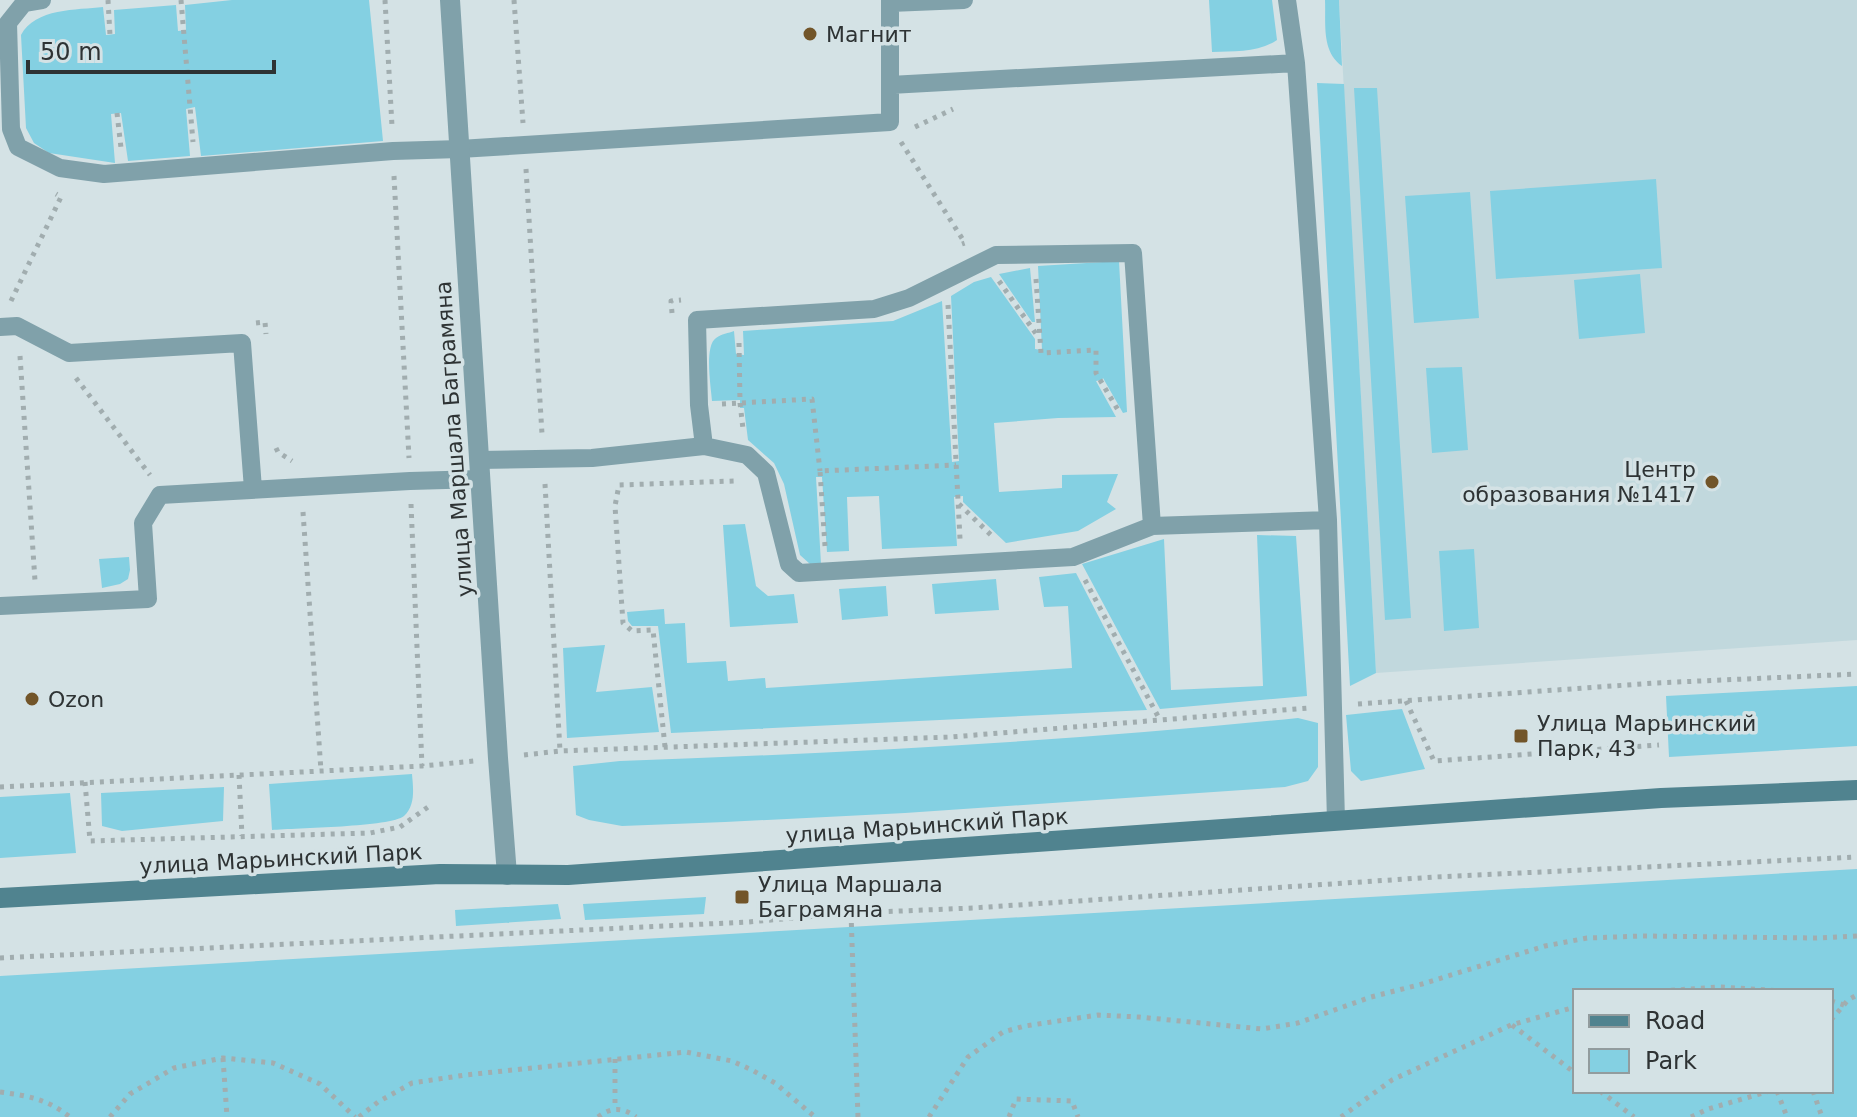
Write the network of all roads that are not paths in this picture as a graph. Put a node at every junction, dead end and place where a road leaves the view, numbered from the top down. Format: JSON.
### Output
{"nodes":[{"id":1,"x":42,"y":0,"type":"edge"},
{"id":2,"x":450,"y":0,"type":"edge"},
{"id":3,"x":964,"y":0,"type":"edge"},
{"id":4,"x":1287,"y":0,"type":"edge"},
{"id":5,"x":890,"y":2,"type":"edge"},
{"id":6,"x":1296,"y":63,"type":"junction"},
{"id":7,"x":890,"y":85,"type":"junction"},
{"id":8,"x":9,"y":147,"type":"edge"},
{"id":9,"x":460,"y":149,"type":"junction"},
{"id":10,"x":8,"y":327,"type":"edge"},
{"id":11,"x":704,"y":446,"type":"junction"},
{"id":12,"x":480,"y":470,"type":"junction"},
{"id":13,"x":253,"y":489,"type":"junction"},
{"id":14,"x":1328,"y":520,"type":"junction"},
{"id":15,"x":1152,"y":526,"type":"junction"},
{"id":16,"x":0,"y":606,"type":"edge"},
{"id":17,"x":1857,"y":790,"type":"edge"},
{"id":18,"x":1336,"y":821,"type":"junction"},
{"id":19,"x":507,"y":875,"type":"junction"},
{"id":20,"x":0,"y":898,"type":"edge"}],
"edges":[{"from":1,"to":8,"type":"lane"},
{"from":2,"to":9,"type":"street","name":"улица Маршала Баграмяна"},
{"from":3,"to":5,"type":"lane"},
{"from":4,"to":6,"type":"lane"},
{"from":5,"to":7,"type":"lane"},
{"from":6,"to":7,"type":"lane"},
{"from":6,"to":14,"type":"lane"},
{"from":7,"to":9,"type":"lane"},
{"from":8,"to":9,"type":"lane"},
{"from":9,"to":12,"type":"street","name":"улица Маршала Баграмяна"},
{"from":10,"to":13,"type":"lane"},
{"from":11,"to":12,"type":"lane"},
{"from":11,"to":15,"type":"lane"},
{"from":11,"to":15,"type":"lane"},
{"from":12,"to":13,"type":"lane"},
{"from":12,"to":19,"type":"street","name":"улица Маршала Баграмяна"},
{"from":13,"to":16,"type":"lane"},
{"from":14,"to":15,"type":"lane"},
{"from":14,"to":18,"type":"lane"},
{"from":17,"to":18,"type":"main road","name":"улица Марьинский Парк"},
{"from":18,"to":19,"type":"main road","name":"улица Марьинский Парк"},
{"from":19,"to":20,"type":"main road","name":"улица Марьинский Парк"}]}
